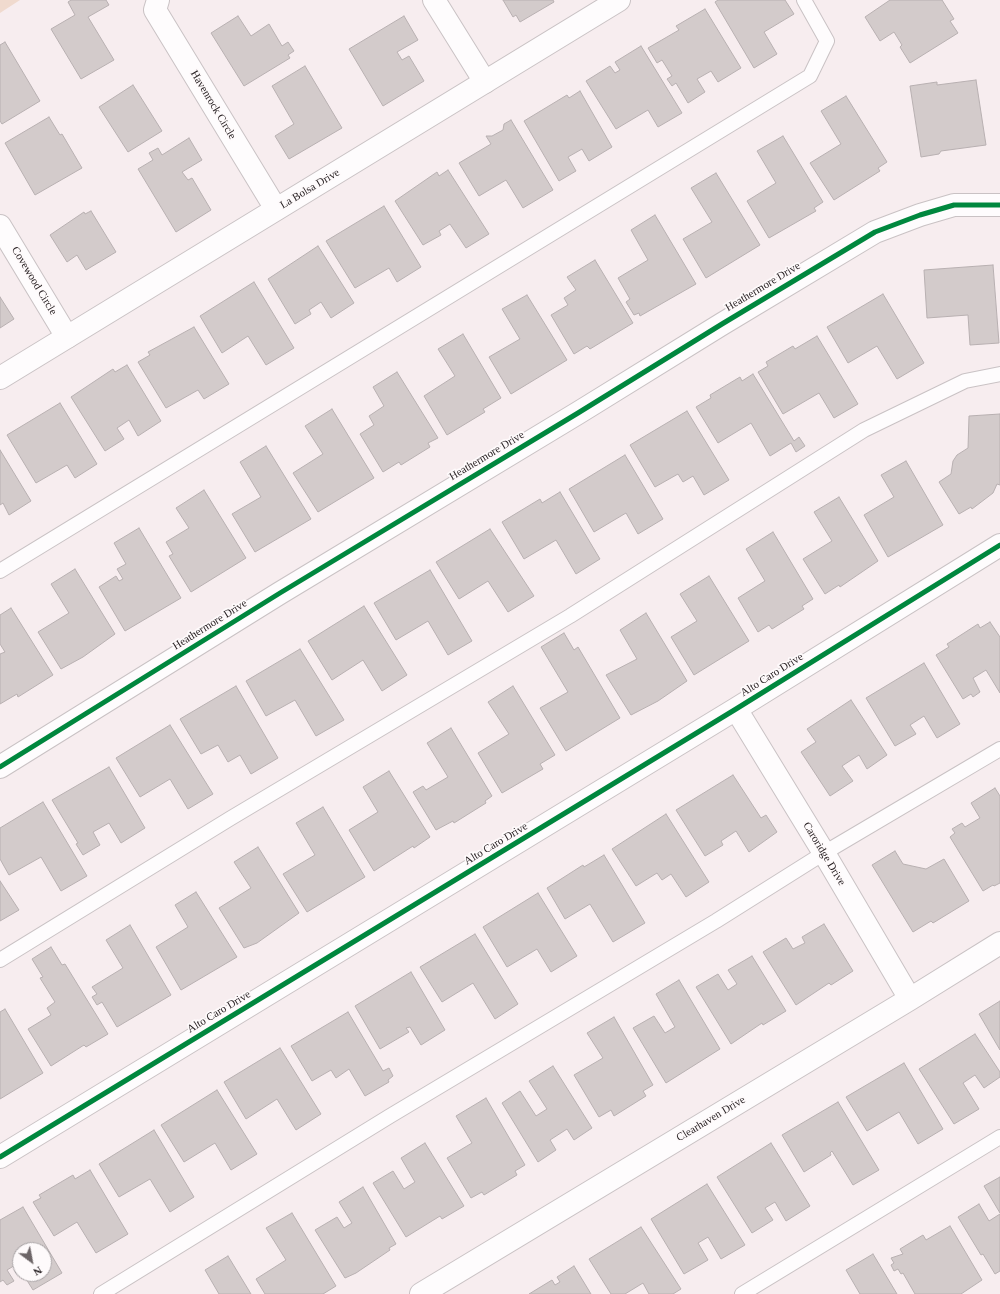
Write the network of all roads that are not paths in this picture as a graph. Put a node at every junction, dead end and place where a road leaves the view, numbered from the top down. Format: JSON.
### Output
{"nodes":[{"id":1,"x":158,"y":0,"type":"edge"},
{"id":2,"x":434,"y":0,"type":"edge"},
{"id":3,"x":619,"y":0,"type":"edge"},
{"id":4,"x":804,"y":0,"type":"edge"},
{"id":5,"x":484,"y":82,"type":"junction"},
{"id":6,"x":1000,"y":205,"type":"edge"},
{"id":7,"x":276,"y":209,"type":"junction"},
{"id":8,"x":0,"y":226,"type":"edge"},
{"id":9,"x":67,"y":337,"type":"junction"},
{"id":10,"x":1000,"y":374,"type":"edge"},
{"id":11,"x":0,"y":378,"type":"edge"},
{"id":12,"x":1000,"y":545,"type":"edge"},
{"id":13,"x":0,"y":570,"type":"edge"},
{"id":14,"x":736,"y":709,"type":"junction"},
{"id":15,"x":1000,"y":749,"type":"edge"},
{"id":16,"x":0,"y":767,"type":"edge"},
{"id":17,"x":824,"y":853,"type":"junction"},
{"id":18,"x":1000,"y":943,"type":"edge"},
{"id":19,"x":0,"y":960,"type":"edge"},
{"id":20,"x":910,"y":999,"type":"junction"},
{"id":21,"x":1000,"y":1137,"type":"edge"},
{"id":22,"x":0,"y":1157,"type":"edge"},
{"id":23,"x":102,"y":1294,"type":"edge"},
{"id":24,"x":421,"y":1294,"type":"edge"},
{"id":25,"x":742,"y":1294,"type":"edge"}],
"edges":[{"from":1,"to":7,"type":"street","name":"Havenrock Circle"},
{"from":2,"to":5,"type":"street"},
{"from":3,"to":5,"type":"street","name":"La Bolsa Drive"},
{"from":4,"to":13,"type":"lane"},
{"from":5,"to":7,"type":"street","name":"La Bolsa Drive"},
{"from":6,"to":16,"type":"street","name":"Heathermore Drive"},
{"from":7,"to":9,"type":"street","name":"La Bolsa Drive"},
{"from":8,"to":9,"type":"street","name":"Covewood Circle"},
{"from":9,"to":11,"type":"street","name":"La Bolsa Drive"},
{"from":10,"to":19,"type":"lane"},
{"from":12,"to":14,"type":"street","name":"Alto Caro Drive"},
{"from":14,"to":17,"type":"street","name":"Caroridge Drive"},
{"from":14,"to":22,"type":"street","name":"Alto Caro Drive"},
{"from":15,"to":17,"type":"lane"},
{"from":17,"to":20,"type":"street","name":"Caroridge Drive"},
{"from":17,"to":23,"type":"lane"},
{"from":18,"to":20,"type":"street","name":"Clearhaven Drive"},
{"from":20,"to":24,"type":"street","name":"Clearhaven Drive"},
{"from":21,"to":25,"type":"lane"}]}
